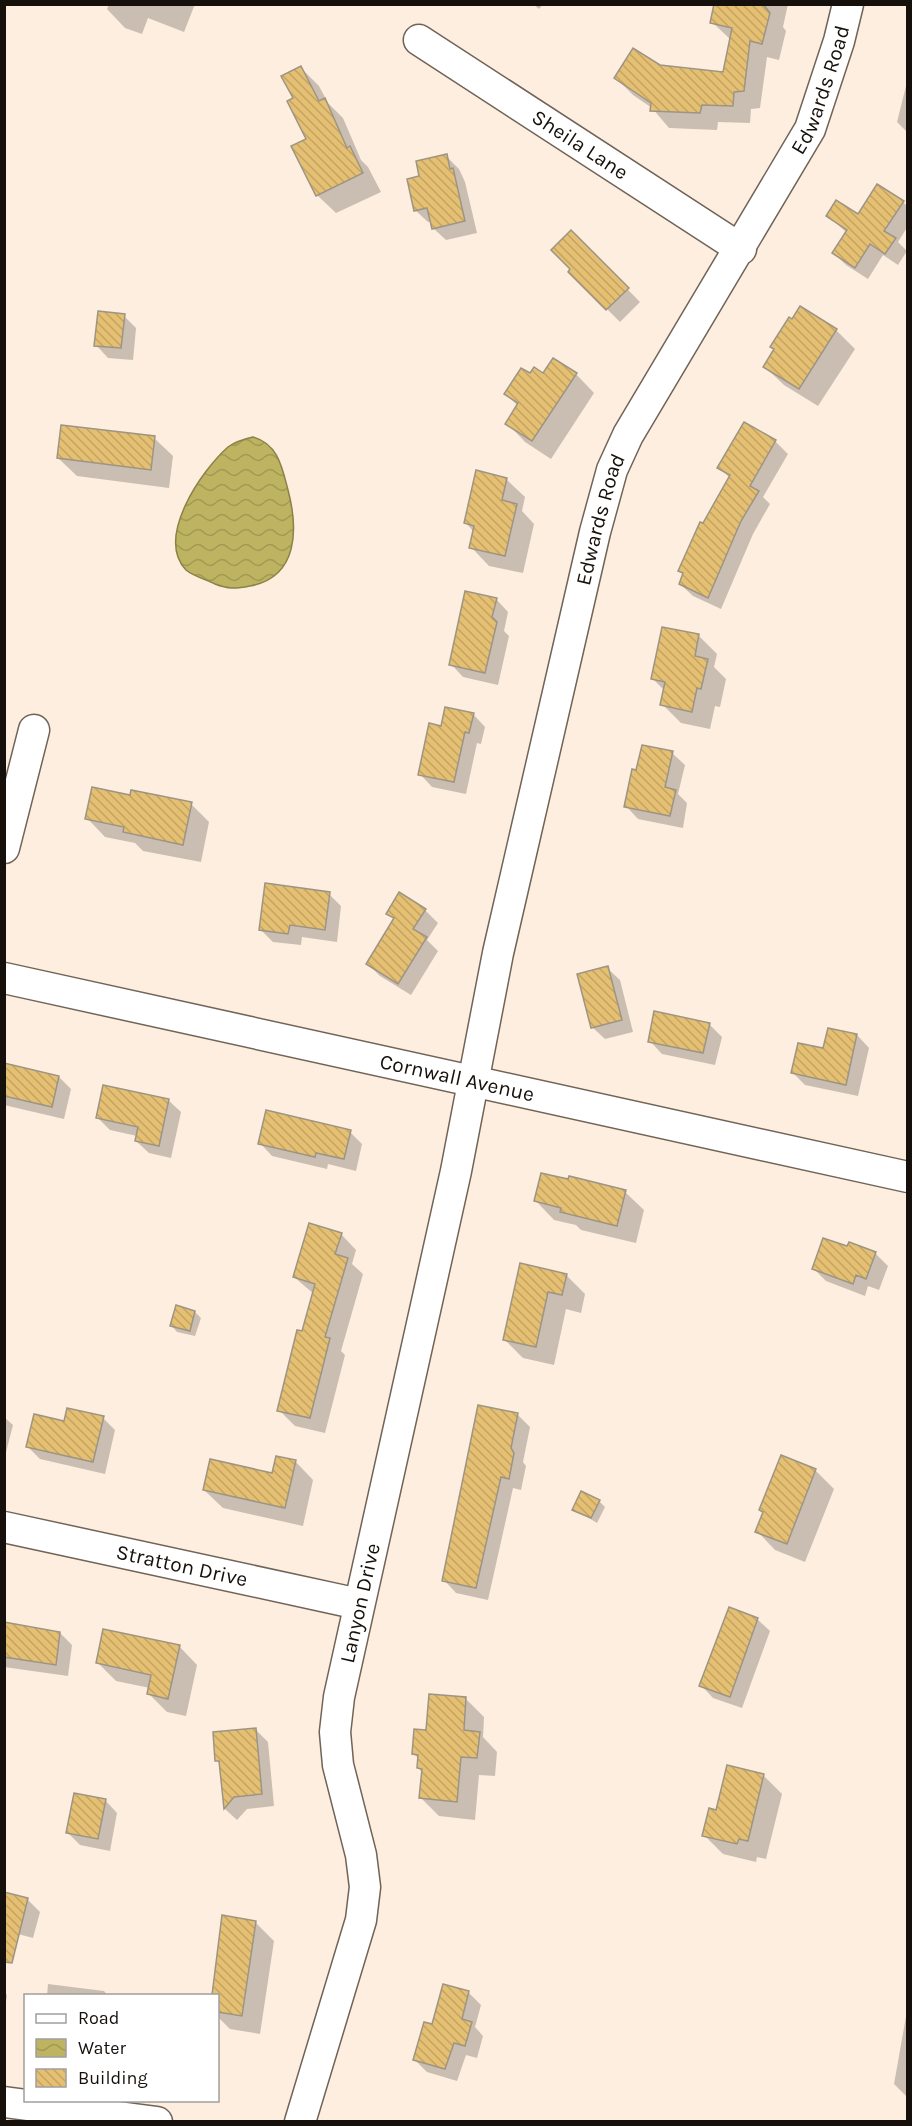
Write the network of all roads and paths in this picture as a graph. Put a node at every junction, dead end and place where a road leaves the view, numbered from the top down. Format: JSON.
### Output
{"nodes":[{"id":1,"x":848,"y":4,"type":"edge"},
{"id":2,"x":420,"y":40,"type":"dead end"},
{"id":3,"x":741,"y":249,"type":"junction"},
{"id":4,"x":34,"y":730,"type":"dead end"},
{"id":5,"x":4,"y":848,"type":"edge"},
{"id":6,"x":4,"y":978,"type":"edge"},
{"id":7,"x":474,"y":1080,"type":"junction"},
{"id":8,"x":908,"y":1177,"type":"edge"},
{"id":9,"x":4,"y":1527,"type":"edge"},
{"id":10,"x":359,"y":1604,"type":"junction"},
{"id":11,"x":4,"y":2102,"type":"edge"},
{"id":12,"x":157,"y":2121,"type":"edge"},
{"id":13,"x":300,"y":2121,"type":"edge"}],
"edges":[{"from":1,"to":3,"type":"street","name":"Edwards Road"},
{"from":2,"to":3,"type":"street","name":"Sheila Lane"},
{"from":3,"to":7,"type":"street","name":"Edwards Road"},
{"from":4,"to":5,"type":"street"},
{"from":6,"to":7,"type":"street","name":"Cornwall Avenue"},
{"from":7,"to":8,"type":"street","name":"Cornwall Avenue"},
{"from":7,"to":10,"type":"street","name":"Lanyon Drive"},
{"from":9,"to":10,"type":"street","name":"Stratton Drive"},
{"from":10,"to":13,"type":"street","name":"Lanyon Drive"},
{"from":11,"to":12,"type":"street"}]}
